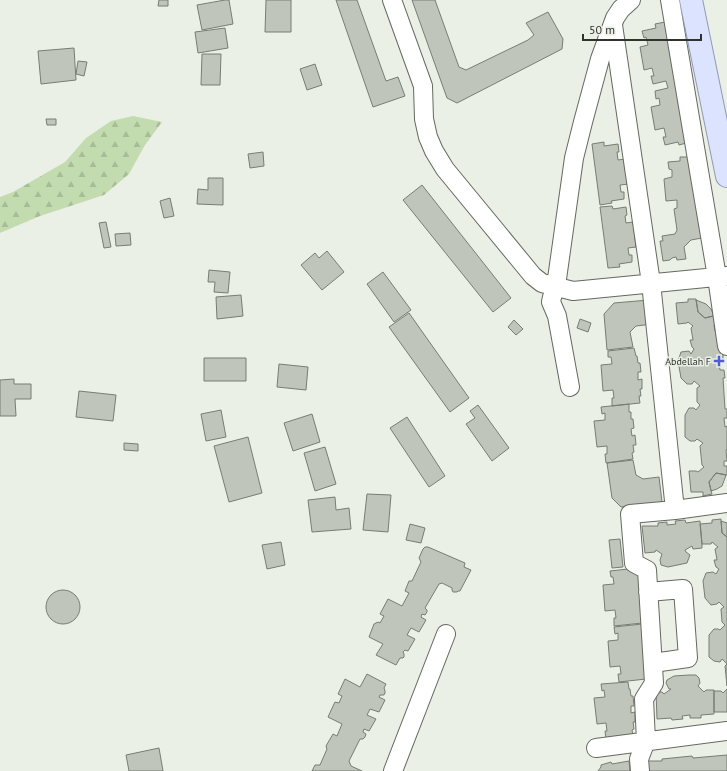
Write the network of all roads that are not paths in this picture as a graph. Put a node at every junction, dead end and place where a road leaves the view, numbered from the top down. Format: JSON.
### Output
{"nodes":[{"id":1,"x":392,"y":0,"type":"edge"},
{"id":2,"x":631,"y":0,"type":"edge"},
{"id":3,"x":670,"y":0,"type":"edge"},
{"id":4,"x":691,"y":0,"type":"edge"},
{"id":5,"x":613,"y":25,"type":"junction"},
{"id":6,"x":725,"y":149,"type":"edge"},
{"id":7,"x":727,"y":176,"type":"edge"},
{"id":8,"x":722,"y":276,"type":"edge"},
{"id":9,"x":651,"y":283,"type":"junction"},
{"id":10,"x":556,"y":286,"type":"junction"},
{"id":11,"x":727,"y":346,"type":"edge"},
{"id":12,"x":570,"y":387,"type":"dead end"},
{"id":13,"x":727,"y":503,"type":"edge"},
{"id":14,"x":675,"y":510,"type":"junction"},
{"id":15,"x":648,"y":592,"type":"junction"},
{"id":16,"x":446,"y":634,"type":"dead end"},
{"id":17,"x":653,"y":663,"type":"junction"},
{"id":18,"x":727,"y":731,"type":"edge"},
{"id":19,"x":646,"y":741,"type":"junction"},
{"id":20,"x":596,"y":748,"type":"dead end"},
{"id":21,"x":393,"y":771,"type":"edge"},
{"id":22,"x":640,"y":771,"type":"edge"}],
"edges":[{"from":1,"to":10,"type":"street"},
{"from":2,"to":5,"type":"street"},
{"from":3,"to":8,"type":"street"},
{"from":4,"to":6,"type":"main road"},
{"from":5,"to":9,"type":"street"},
{"from":5,"to":10,"type":"street"},
{"from":6,"to":7,"type":"main road"},
{"from":8,"to":9,"type":"street"},
{"from":8,"to":11,"type":"street"},
{"from":9,"to":10,"type":"street"},
{"from":9,"to":14,"type":"street"},
{"from":10,"to":12,"type":"street"},
{"from":13,"to":14,"type":"street"},
{"from":14,"to":15,"type":"street"},
{"from":15,"to":17,"type":"street"},
{"from":15,"to":17,"type":"street"},
{"from":16,"to":21,"type":"street"},
{"from":17,"to":19,"type":"street"},
{"from":18,"to":19,"type":"street"},
{"from":19,"to":20,"type":"street"},
{"from":19,"to":22,"type":"street"}]}
